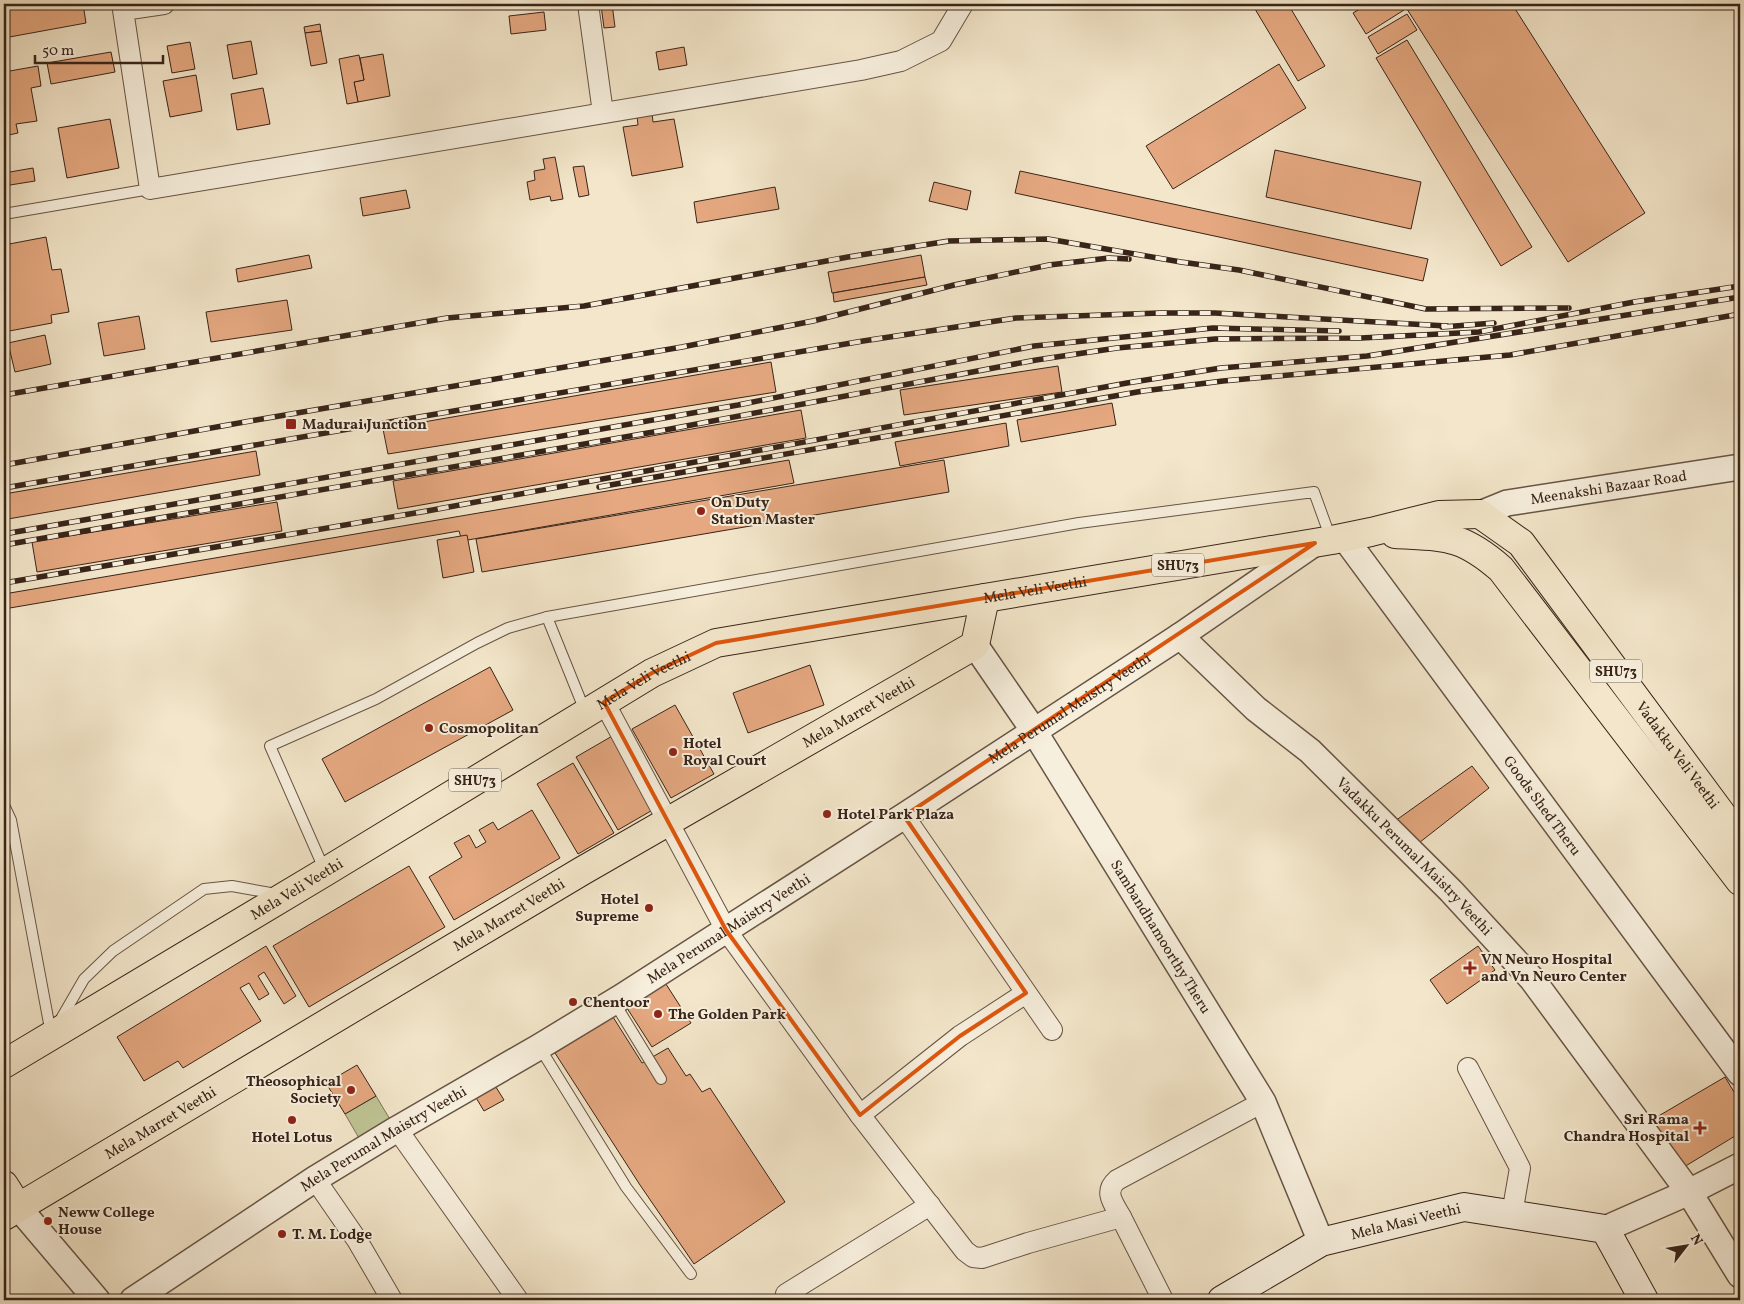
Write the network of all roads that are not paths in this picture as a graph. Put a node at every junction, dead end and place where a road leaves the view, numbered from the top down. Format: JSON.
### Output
{"nodes":[{"id":1,"x":164,"y":4,"type":"edge"},
{"id":2,"x":588,"y":4,"type":"edge"},
{"id":3,"x":963,"y":4,"type":"edge"},
{"id":4,"x":604,"y":113,"type":"junction"},
{"id":5,"x":150,"y":189,"type":"junction"},
{"id":6,"x":4,"y":214,"type":"edge"},
{"id":7,"x":1740,"y":467,"type":"edge"},
{"id":8,"x":1480,"y":514,"type":"junction"},
{"id":9,"x":1372,"y":532,"type":"junction"},
{"id":10,"x":1330,"y":540,"type":"junction"},
{"id":11,"x":1501,"y":569,"type":"junction"},
{"id":12,"x":985,"y":598,"type":"junction"},
{"id":13,"x":547,"y":617,"type":"junction"},
{"id":14,"x":1180,"y":636,"type":"junction"},
{"id":15,"x":975,"y":645,"type":"junction"},
{"id":16,"x":595,"y":707,"type":"junction"},
{"id":17,"x":1034,"y":732,"type":"junction"},
{"id":18,"x":4,"y":805,"type":"edge"},
{"id":19,"x":904,"y":816,"type":"junction"},
{"id":20,"x":668,"y":820,"type":"junction"},
{"id":21,"x":1740,"y":839,"type":"edge"},
{"id":22,"x":325,"y":872,"type":"junction"},
{"id":23,"x":1740,"y":881,"type":"edge"},
{"id":24,"x":285,"y":896,"type":"junction"},
{"id":25,"x":726,"y":930,"type":"junction"},
{"id":26,"x":1026,"y":993,"type":"junction"},
{"id":27,"x":613,"y":1002,"type":"junction"},
{"id":28,"x":1052,"y":1030,"type":"dead end"},
{"id":29,"x":51,"y":1035,"type":"junction"},
{"id":30,"x":539,"y":1047,"type":"junction"},
{"id":31,"x":4,"y":1064,"type":"edge"},
{"id":32,"x":1468,"y":1068,"type":"dead end"},
{"id":33,"x":1740,"y":1074,"type":"edge"},
{"id":34,"x":661,"y":1079,"type":"dead end"},
{"id":35,"x":1263,"y":1102,"type":"junction"},
{"id":36,"x":860,"y":1115,"type":"junction"},
{"id":37,"x":397,"y":1129,"type":"junction"},
{"id":38,"x":1740,"y":1166,"type":"edge"},
{"id":39,"x":315,"y":1180,"type":"junction"},
{"id":40,"x":4,"y":1185,"type":"edge"},
{"id":41,"x":1689,"y":1192,"type":"junction"},
{"id":42,"x":930,"y":1205,"type":"junction"},
{"id":43,"x":11,"y":1212,"type":"edge"},
{"id":44,"x":1512,"y":1214,"type":"junction"},
{"id":45,"x":1121,"y":1217,"type":"junction"},
{"id":46,"x":1605,"y":1229,"type":"junction"},
{"id":47,"x":1321,"y":1242,"type":"junction"},
{"id":48,"x":692,"y":1274,"type":"dead end"},
{"id":49,"x":1740,"y":1276,"type":"edge"},
{"id":50,"x":97,"y":1300,"type":"edge"},
{"id":51,"x":134,"y":1300,"type":"edge"},
{"id":52,"x":392,"y":1300,"type":"edge"},
{"id":53,"x":518,"y":1300,"type":"edge"},
{"id":54,"x":788,"y":1300,"type":"edge"},
{"id":55,"x":1163,"y":1300,"type":"edge"},
{"id":56,"x":1222,"y":1300,"type":"edge"},
{"id":57,"x":1644,"y":1300,"type":"edge"}],
"edges":[{"from":1,"to":5,"type":"street"},
{"from":2,"to":4,"type":"street"},
{"from":3,"to":4,"type":"street"},
{"from":4,"to":5,"type":"street"},
{"from":5,"to":6,"type":"lane"},
{"from":7,"to":8,"type":"street","name":"Meenakshi Bazaar Road"},
{"from":8,"to":9,"type":"main road","name":"Mela Veli Veethi","number":"SHU73"},
{"from":8,"to":11,"type":"main road"},
{"from":8,"to":21,"type":"main road","name":"Vadakku Veli Veethi","number":"SHU73"},
{"from":9,"to":10,"type":"main road","name":"Mela Veli Veethi","number":"SHU73"},
{"from":9,"to":11,"type":"main road","name":"Mela Veli Veethi","number":"SHU73"},
{"from":10,"to":12,"type":"main road","name":"Mela Veli Veethi","number":"SHU73"},
{"from":10,"to":13,"type":"lane"},
{"from":10,"to":14,"type":"street","name":"Mela Perumal Maistry Veethi"},
{"from":10,"to":33,"type":"street","name":"Goods Shed Theru"},
{"from":11,"to":23,"type":"main road","name":"Vadakku Veli Veethi","number":"SHU73"},
{"from":12,"to":15,"type":"main road"},
{"from":12,"to":16,"type":"main road","name":"Mela Veli Veethi","number":"SHU73"},
{"from":13,"to":16,"type":"lane"},
{"from":13,"to":22,"type":"lane"},
{"from":14,"to":17,"type":"street","name":"Mela Perumal Maistry Veethi"},
{"from":14,"to":41,"type":"street","name":"Vadakku Perumal Maistry Veethi"},
{"from":15,"to":17,"type":"street","name":"Sambandhamoorthy Theru"},
{"from":15,"to":20,"type":"main road","name":"Mela Marret Veethi"},
{"from":16,"to":20,"type":"street"},
{"from":16,"to":22,"type":"main road","name":"Mela Veli Veethi","number":"SHU73"},
{"from":17,"to":19,"type":"street","name":"Mela Perumal Maistry Veethi"},
{"from":17,"to":35,"type":"street","name":"Sambandhamoorthy Theru"},
{"from":18,"to":29,"type":"lane"},
{"from":19,"to":25,"type":"street","name":"Mela Perumal Maistry Veethi"},
{"from":19,"to":26,"type":"street"},
{"from":20,"to":25,"type":"street"},
{"from":20,"to":43,"type":"main road","name":"Mela Marret Veethi"},
{"from":22,"to":24,"type":"main road","name":"Mela Veli Veethi","number":"SHU73"},
{"from":24,"to":29,"type":"main road","name":"Mela Veli Veethi","number":"SHU73"},
{"from":24,"to":29,"type":"lane"},
{"from":25,"to":27,"type":"street","name":"Mela Perumal Maistry Veethi"},
{"from":25,"to":36,"type":"street"},
{"from":26,"to":28,"type":"street"},
{"from":26,"to":36,"type":"street"},
{"from":27,"to":30,"type":"street","name":"Mela Perumal Maistry Veethi"},
{"from":27,"to":34,"type":"lane"},
{"from":29,"to":31,"type":"main road","name":"Mela Veli Veethi","number":"SHU73"},
{"from":30,"to":37,"type":"street","name":"Mela Perumal Maistry Veethi"},
{"from":30,"to":48,"type":"lane"},
{"from":32,"to":44,"type":"street"},
{"from":35,"to":45,"type":"street"},
{"from":35,"to":47,"type":"street","name":"Sambandhamoorthy Theru"},
{"from":36,"to":42,"type":"street"},
{"from":37,"to":39,"type":"street","name":"Mela Perumal Maistry Veethi"},
{"from":37,"to":53,"type":"street"},
{"from":38,"to":41,"type":"street"},
{"from":39,"to":51,"type":"street","name":"Mela Perumal Maistry Veethi"},
{"from":39,"to":52,"type":"street"},
{"from":40,"to":43,"type":"main road"},
{"from":41,"to":46,"type":"street"},
{"from":41,"to":49,"type":"street","name":"Vadakku Perumal Maistry Veethi"},
{"from":42,"to":45,"type":"street"},
{"from":42,"to":54,"type":"street"},
{"from":43,"to":50,"type":"street"},
{"from":44,"to":46,"type":"main road","name":"Mela Masi Veethi"},
{"from":44,"to":47,"type":"main road","name":"Mela Masi Veethi"},
{"from":45,"to":55,"type":"street"},
{"from":46,"to":57,"type":"main road"},
{"from":47,"to":56,"type":"main road","name":"Mela Masi Veethi"}]}
